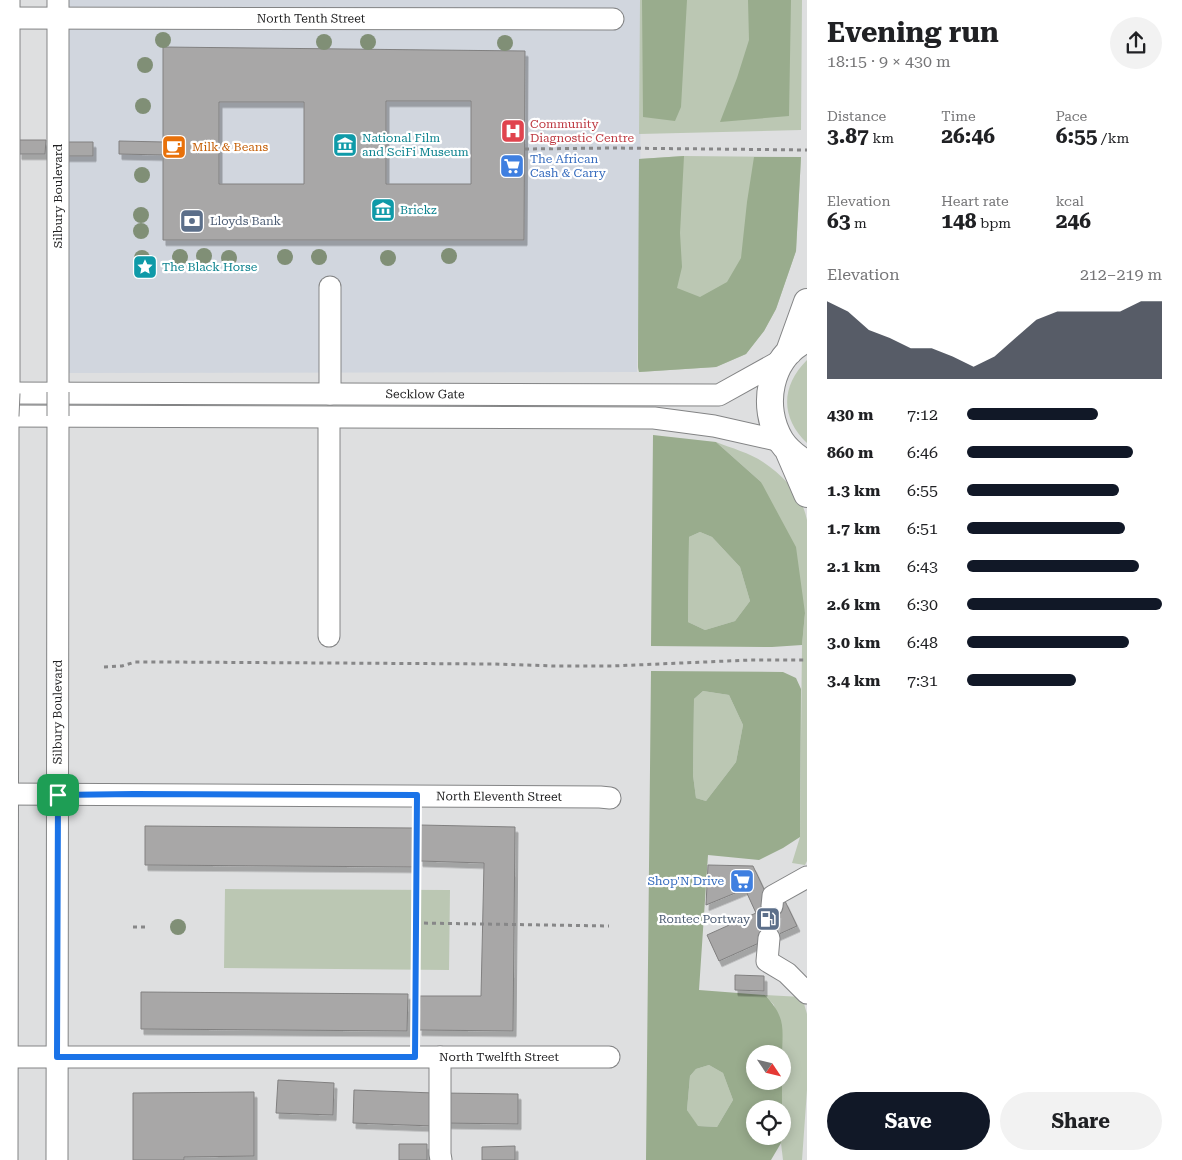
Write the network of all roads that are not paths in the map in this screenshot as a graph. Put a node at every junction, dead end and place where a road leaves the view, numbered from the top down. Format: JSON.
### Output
{"nodes":[{"id":1,"x":58,"y":9,"type":"edge"},
{"id":2,"x":6,"y":12,"type":"edge"},
{"id":3,"x":613,"y":19,"type":"dead end"},
{"id":4,"x":330,"y":288,"type":"dead end"},
{"id":5,"x":807,"y":302,"type":"edge"},
{"id":6,"x":793,"y":350,"type":"edge"},
{"id":7,"x":58,"y":392,"type":"junction"},
{"id":8,"x":4,"y":393,"type":"edge"},
{"id":9,"x":330,"y":394,"type":"junction"},
{"id":10,"x":4,"y":416,"type":"edge"},
{"id":11,"x":58,"y":416,"type":"junction"},
{"id":12,"x":329,"y":418,"type":"junction"},
{"id":13,"x":792,"y":452,"type":"edge"},
{"id":14,"x":807,"y":494,"type":"edge"},
{"id":15,"x":328,"y":636,"type":"dead end"},
{"id":16,"x":4,"y":794,"type":"edge"},
{"id":17,"x":58,"y":795,"type":"junction"},
{"id":18,"x":610,"y":798,"type":"dead end"},
{"id":19,"x":807,"y":877,"type":"edge"},
{"id":20,"x":772,"y":906,"type":"tunnel mouth"},
{"id":21,"x":769,"y":938,"type":"tunnel mouth"},
{"id":22,"x":807,"y":992,"type":"edge"},
{"id":23,"x":609,"y":1056,"type":"dead end"},
{"id":24,"x":4,"y":1057,"type":"edge"},
{"id":25,"x":57,"y":1057,"type":"junction"},
{"id":26,"x":440,"y":1057,"type":"junction"},
{"id":27,"x":7,"y":1160,"type":"edge"},
{"id":28,"x":57,"y":1160,"type":"edge"},
{"id":29,"x":441,"y":1160,"type":"edge"}],
"edges":[{"from":1,"to":2,"type":"street","name":"North Tenth Street"},
{"from":1,"to":3,"type":"street","name":"North Tenth Street"},
{"from":1,"to":7,"type":"street","name":"Silbury Boulevard"},
{"from":2,"to":8,"type":"street"},
{"from":4,"to":9,"type":"street"},
{"from":5,"to":6,"type":"main road"},
{"from":6,"to":9,"type":"street","name":"Secklow Gate"},
{"from":6,"to":13,"type":"main road"},
{"from":7,"to":8,"type":"street","name":"Secklow Gate"},
{"from":7,"to":9,"type":"street","name":"Secklow Gate"},
{"from":7,"to":11,"type":"street","name":"Silbury Boulevard","bridge":true},
{"from":8,"to":10,"type":"street","bridge":true},
{"from":10,"to":11,"type":"street","name":"Secklow Gate"},
{"from":10,"to":16,"type":"street"},
{"from":11,"to":12,"type":"street","name":"Secklow Gate"},
{"from":11,"to":17,"type":"street","name":"Silbury Boulevard"},
{"from":12,"to":13,"type":"street","name":"Secklow Gate"},
{"from":12,"to":15,"type":"street"},
{"from":13,"to":14,"type":"main road"},
{"from":16,"to":17,"type":"street","name":"North Eleventh Street"},
{"from":16,"to":24,"type":"street"},
{"from":17,"to":18,"type":"street","name":"North Eleventh Street"},
{"from":17,"to":25,"type":"street","name":"Silbury Boulevard"},
{"from":19,"to":20,"type":"street"},
{"from":21,"to":22,"type":"street"},
{"from":23,"to":26,"type":"street","name":"North Twelfth Street"},
{"from":24,"to":25,"type":"street","name":"North Twelfth Street"},
{"from":24,"to":27,"type":"street"},
{"from":25,"to":26,"type":"street","name":"North Twelfth Street"},
{"from":25,"to":28,"type":"street","name":"Silbury Boulevard"},
{"from":26,"to":29,"type":"street"}]}
